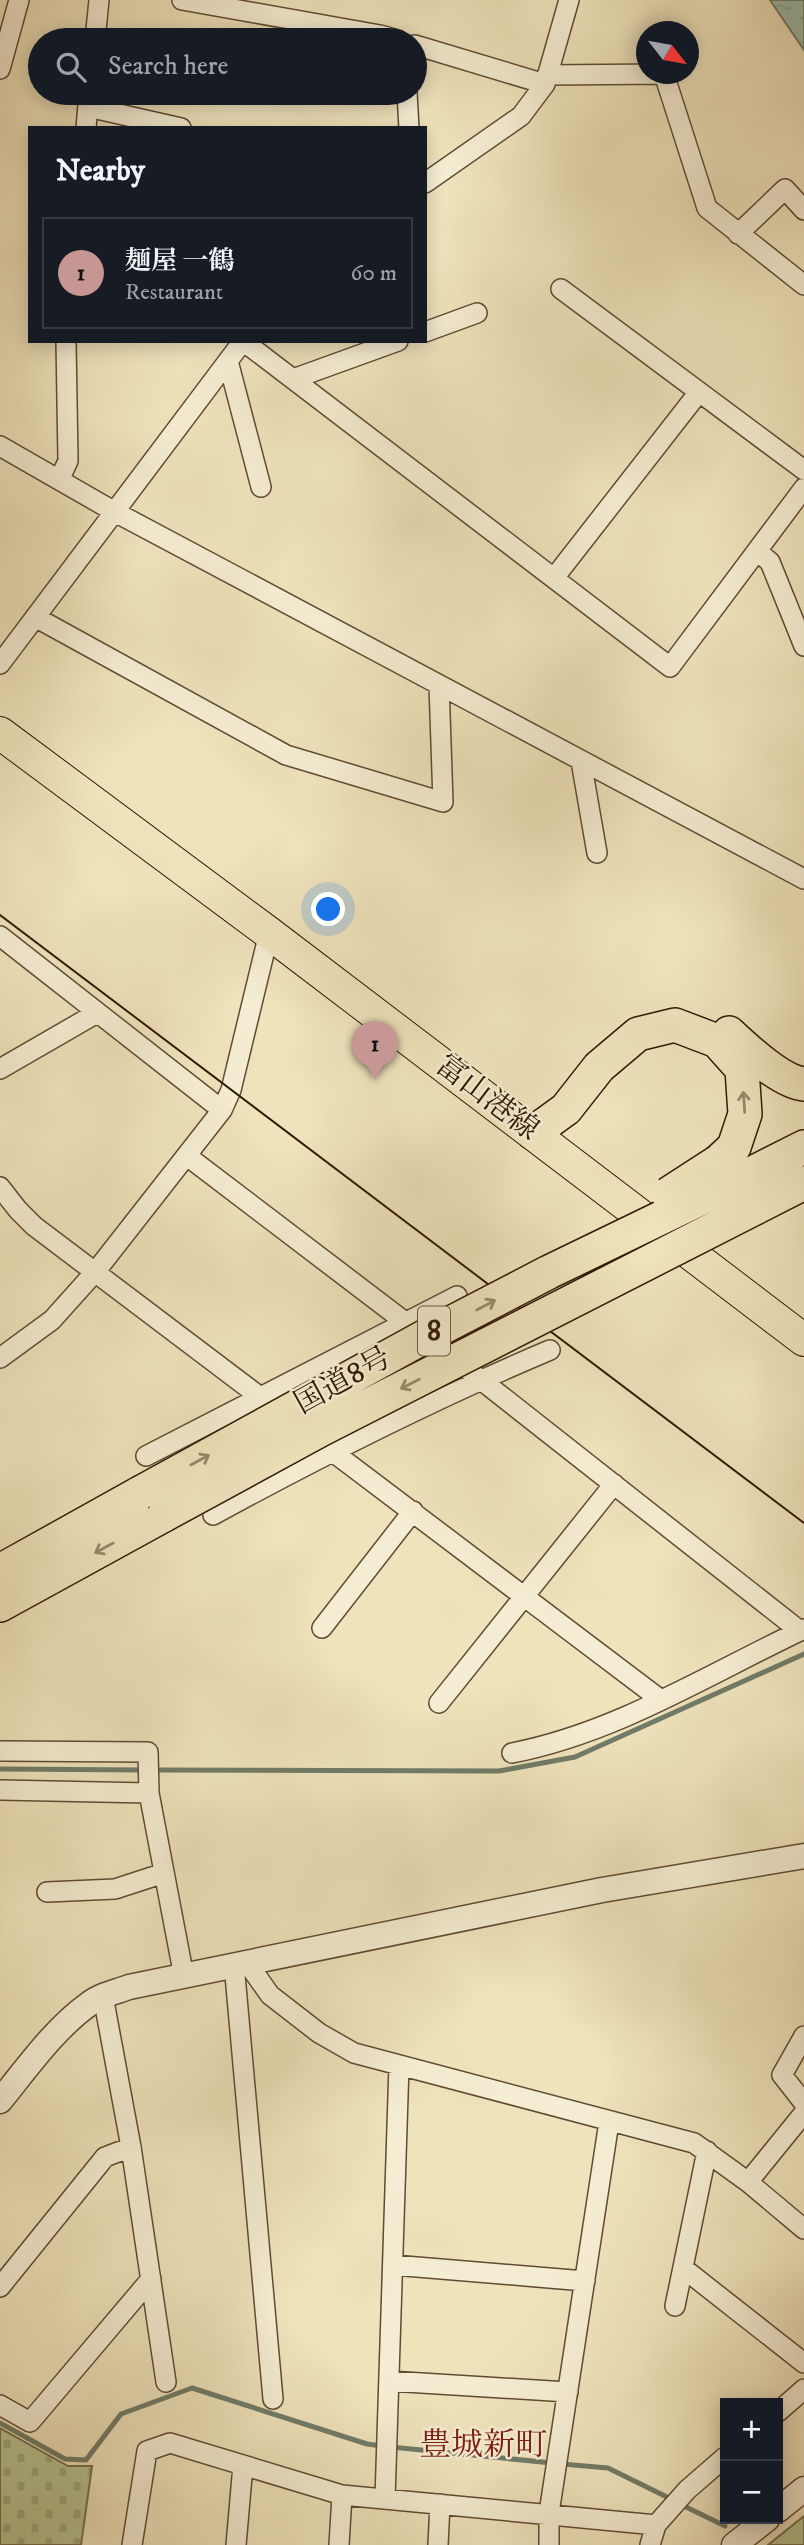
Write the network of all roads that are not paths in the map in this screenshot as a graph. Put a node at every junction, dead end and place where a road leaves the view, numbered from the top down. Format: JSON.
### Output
{"nodes":[{"id":1,"x":19,"y":0,"type":"edge"},
{"id":2,"x":99,"y":0,"type":"edge"},
{"id":3,"x":181,"y":0,"type":"edge"},
{"id":4,"x":569,"y":0,"type":"edge"},
{"id":5,"x":256,"y":7,"type":"edge"},
{"id":6,"x":96,"y":28,"type":"edge"},
{"id":7,"x":349,"y":28,"type":"edge"},
{"id":8,"x":427,"y":48,"type":"edge"},
{"id":9,"x":0,"y":69,"type":"edge"},
{"id":10,"x":546,"y":79,"type":"junction"},
{"id":11,"x":88,"y":105,"type":"edge"},
{"id":12,"x":105,"y":105,"type":"edge"},
{"id":13,"x":407,"y":105,"type":"edge"},
{"id":14,"x":86,"y":126,"type":"edge"},
{"id":15,"x":174,"y":126,"type":"edge"},
{"id":16,"x":408,"y":126,"type":"edge"},
{"id":17,"x":427,"y":182,"type":"edge"},
{"id":18,"x":804,"y":210,"type":"edge"},
{"id":19,"x":738,"y":234,"type":"junction"},
{"id":20,"x":804,"y":285,"type":"edge"},
{"id":21,"x":561,"y":289,"type":"dead end"},
{"id":22,"x":477,"y":313,"type":"dead end"},
{"id":23,"x":427,"y":330,"type":"edge"},
{"id":24,"x":66,"y":343,"type":"edge"},
{"id":25,"x":242,"y":343,"type":"edge"},
{"id":26,"x":246,"y":343,"type":"edge"},
{"id":27,"x":392,"y":343,"type":"edge"},
{"id":28,"x":228,"y":362,"type":"junction"},
{"id":29,"x":293,"y":379,"type":"junction"},
{"id":30,"x":699,"y":392,"type":"junction"},
{"id":31,"x":0,"y":446,"type":"edge"},
{"id":32,"x":804,"y":470,"type":"edge"},
{"id":33,"x":59,"y":480,"type":"junction"},
{"id":34,"x":261,"y":487,"type":"dead end"},
{"id":35,"x":804,"y":488,"type":"edge"},
{"id":36,"x":115,"y":512,"type":"junction"},
{"id":37,"x":757,"y":551,"type":"junction"},
{"id":38,"x":554,"y":578,"type":"junction"},
{"id":39,"x":36,"y":617,"type":"junction"},
{"id":40,"x":804,"y":646,"type":"edge"},
{"id":41,"x":0,"y":664,"type":"edge"},
{"id":42,"x":439,"y":685,"type":"junction"},
{"id":43,"x":0,"y":733,"type":"edge"},
{"id":44,"x":582,"y":761,"type":"junction"},
{"id":45,"x":597,"y":853,"type":"dead end"},
{"id":46,"x":799,"y":872,"type":"edge"},
{"id":47,"x":269,"y":933,"type":"junction"},
{"id":48,"x":0,"y":936,"type":"edge"},
{"id":49,"x":97,"y":1013,"type":"junction"},
{"id":50,"x":0,"y":1069,"type":"edge"},
{"id":51,"x":804,"y":1084,"type":"edge"},
{"id":52,"x":222,"y":1110,"type":"junction"},
{"id":53,"x":533,"y":1133,"type":"junction"},
{"id":54,"x":804,"y":1147,"type":"edge"},
{"id":55,"x":187,"y":1156,"type":"junction"},
{"id":56,"x":727,"y":1171,"type":"junction"},
{"id":57,"x":804,"y":1183,"type":"edge"},
{"id":58,"x":0,"y":1187,"type":"edge"},
{"id":59,"x":804,"y":1199,"type":"edge"},
{"id":60,"x":756,"y":1213,"type":"junction"},
{"id":61,"x":96,"y":1271,"type":"junction"},
{"id":62,"x":457,"y":1296,"type":"dead end"},
{"id":63,"x":406,"y":1322,"type":"junction"},
{"id":64,"x":804,"y":1340,"type":"edge"},
{"id":65,"x":550,"y":1350,"type":"dead end"},
{"id":66,"x":0,"y":1358,"type":"edge"},
{"id":67,"x":481,"y":1379,"type":"junction"},
{"id":68,"x":262,"y":1396,"type":"junction"},
{"id":69,"x":333,"y":1450,"type":"junction"},
{"id":70,"x":146,"y":1456,"type":"dead end"},
{"id":71,"x":614,"y":1484,"type":"junction"},
{"id":72,"x":152,"y":1504,"type":"junction"},
{"id":73,"x":413,"y":1511,"type":"junction"},
{"id":74,"x":213,"y":1515,"type":"dead end"},
{"id":75,"x":0,"y":1571,"type":"edge"},
{"id":76,"x":524,"y":1596,"type":"junction"},
{"id":77,"x":0,"y":1605,"type":"edge"},
{"id":78,"x":322,"y":1628,"type":"dead end"},
{"id":79,"x":802,"y":1630,"type":"edge"},
{"id":80,"x":661,"y":1700,"type":"junction"},
{"id":81,"x":439,"y":1703,"type":"dead end"},
{"id":82,"x":0,"y":1751,"type":"edge"},
{"id":83,"x":512,"y":1753,"type":"dead end"},
{"id":84,"x":0,"y":1790,"type":"edge"},
{"id":85,"x":149,"y":1793,"type":"junction"},
{"id":86,"x":804,"y":1856,"type":"edge"},
{"id":87,"x":164,"y":1873,"type":"junction"},
{"id":88,"x":47,"y":1892,"type":"dead end"},
{"id":89,"x":240,"y":1963,"type":"junction"},
{"id":90,"x":184,"y":1977,"type":"junction"},
{"id":91,"x":103,"y":1996,"type":"junction"},
{"id":92,"x":804,"y":2036,"type":"edge"},
{"id":93,"x":399,"y":2065,"type":"junction"},
{"id":94,"x":0,"y":2101,"type":"edge"},
{"id":95,"x":804,"y":2103,"type":"edge"},
{"id":96,"x":804,"y":2113,"type":"edge"},
{"id":97,"x":609,"y":2122,"type":"junction"},
{"id":98,"x":131,"y":2147,"type":"junction"},
{"id":99,"x":706,"y":2151,"type":"junction"},
{"id":100,"x":748,"y":2182,"type":"junction"},
{"id":101,"x":804,"y":2229,"type":"edge"},
{"id":102,"x":393,"y":2265,"type":"junction"},
{"id":103,"x":682,"y":2268,"type":"junction"},
{"id":104,"x":151,"y":2279,"type":"junction"},
{"id":105,"x":585,"y":2281,"type":"junction"},
{"id":106,"x":1,"y":2285,"type":"edge"},
{"id":107,"x":676,"y":2306,"type":"dead end"},
{"id":108,"x":804,"y":2363,"type":"edge"},
{"id":109,"x":389,"y":2381,"type":"junction"},
{"id":110,"x":166,"y":2382,"type":"dead end"},
{"id":111,"x":804,"y":2389,"type":"edge"},
{"id":112,"x":568,"y":2392,"type":"junction"},
{"id":113,"x":273,"y":2399,"type":"dead end"},
{"id":114,"x":0,"y":2405,"type":"edge"},
{"id":115,"x":783,"y":2408,"type":"edge"},
{"id":116,"x":720,"y":2461,"type":"edge"},
{"id":117,"x":243,"y":2465,"type":"junction"},
{"id":118,"x":804,"y":2489,"type":"edge"},
{"id":119,"x":342,"y":2495,"type":"junction"},
{"id":120,"x":385,"y":2499,"type":"junction"},
{"id":121,"x":440,"y":2504,"type":"junction"},
{"id":122,"x":783,"y":2506,"type":"edge"},
{"id":123,"x":549,"y":2513,"type":"junction"},
{"id":124,"x":761,"y":2524,"type":"edge"},
{"id":125,"x":656,"y":2525,"type":"junction"},
{"id":126,"x":132,"y":2545,"type":"edge"},
{"id":127,"x":236,"y":2545,"type":"edge"},
{"id":128,"x":339,"y":2545,"type":"edge"},
{"id":129,"x":438,"y":2545,"type":"edge"},
{"id":130,"x":550,"y":2545,"type":"edge"},
{"id":131,"x":650,"y":2545,"type":"edge"},
{"id":132,"x":734,"y":2545,"type":"edge"}],
"edges":[{"from":1,"to":9,"type":"street"},
{"from":2,"to":6,"type":"street"},
{"from":3,"to":5,"type":"street"},
{"from":4,"to":10,"type":"street"},
{"from":5,"to":7,"type":"street"},
{"from":8,"to":10,"type":"street"},
{"from":10,"to":17,"type":"street"},
{"from":10,"to":19,"type":"street"},
{"from":11,"to":14,"type":"street"},
{"from":12,"to":15,"type":"street"},
{"from":13,"to":16,"type":"street"},
{"from":18,"to":19,"type":"street"},
{"from":19,"to":20,"type":"street"},
{"from":21,"to":30,"type":"street"},
{"from":22,"to":23,"type":"street"},
{"from":24,"to":33,"type":"street"},
{"from":25,"to":28,"type":"street"},
{"from":26,"to":29,"type":"street"},
{"from":27,"to":29,"type":"street"},
{"from":28,"to":34,"type":"street"},
{"from":28,"to":36,"type":"street"},
{"from":29,"to":38,"type":"street"},
{"from":30,"to":32,"type":"street"},
{"from":30,"to":38,"type":"street"},
{"from":31,"to":33,"type":"street"},
{"from":33,"to":36,"type":"street"},
{"from":35,"to":37,"type":"street"},
{"from":36,"to":39,"type":"street"},
{"from":36,"to":42,"type":"street"},
{"from":37,"to":38,"type":"street"},
{"from":37,"to":40,"type":"street"},
{"from":39,"to":41,"type":"street"},
{"from":39,"to":42,"type":"street"},
{"from":42,"to":44,"type":"street"},
{"from":43,"to":47,"type":"main road","name":"富山港線"},
{"from":44,"to":45,"type":"street"},
{"from":44,"to":46,"type":"street"},
{"from":47,"to":52,"type":"street"},
{"from":47,"to":53,"type":"main road","name":"富山港線"},
{"from":48,"to":49,"type":"street"},
{"from":49,"to":50,"type":"street"},
{"from":49,"to":52,"type":"street"},
{"from":51,"to":53,"type":"highway"},
{"from":52,"to":55,"type":"street"},
{"from":56,"to":53,"type":"highway","one_way":true},
{"from":53,"to":64,"type":"main road","name":"富山港線"},
{"from":54,"to":56,"type":"highway"},
{"from":55,"to":61,"type":"street"},
{"from":55,"to":63,"type":"street"},
{"from":72,"to":56,"type":"highway","name":"国道8号","number":"8","one_way":true,"bridge":true},
{"from":57,"to":60,"type":"highway"},
{"from":58,"to":61,"type":"street"},
{"from":59,"to":60,"type":"highway"},
{"from":60,"to":72,"type":"highway","name":"国道8号","number":"8","one_way":true,"bridge":true},
{"from":61,"to":66,"type":"street"},
{"from":61,"to":68,"type":"street"},
{"from":62,"to":63,"type":"street"},
{"from":63,"to":67,"type":"street"},
{"from":63,"to":68,"type":"street"},
{"from":65,"to":67,"type":"street"},
{"from":67,"to":69,"type":"street"},
{"from":67,"to":71,"type":"street"},
{"from":68,"to":69,"type":"street"},
{"from":68,"to":70,"type":"street"},
{"from":69,"to":73,"type":"street"},
{"from":69,"to":74,"type":"street"},
{"from":71,"to":76,"type":"street"},
{"from":71,"to":79,"type":"street"},
{"from":72,"to":75,"type":"highway","name":"国道8号","number":"8"},
{"from":72,"to":77,"type":"highway","name":"国道8号","number":"8","one_way":true},
{"from":73,"to":76,"type":"street"},
{"from":73,"to":78,"type":"street"},
{"from":76,"to":80,"type":"street"},
{"from":76,"to":81,"type":"street"},
{"from":79,"to":80,"type":"street"},
{"from":80,"to":83,"type":"street"},
{"from":82,"to":85,"type":"street"},
{"from":84,"to":85,"type":"street"},
{"from":85,"to":87,"type":"street"},
{"from":86,"to":89,"type":"street"},
{"from":87,"to":88,"type":"street"},
{"from":87,"to":90,"type":"street"},
{"from":89,"to":90,"type":"street"},
{"from":89,"to":93,"type":"street"},
{"from":89,"to":113,"type":"street"},
{"from":90,"to":91,"type":"street"},
{"from":91,"to":94,"type":"street"},
{"from":91,"to":98,"type":"street"},
{"from":92,"to":95,"type":"street"},
{"from":93,"to":97,"type":"street"},
{"from":93,"to":102,"type":"street"},
{"from":96,"to":100,"type":"street"},
{"from":97,"to":99,"type":"street"},
{"from":97,"to":105,"type":"street"},
{"from":98,"to":104,"type":"street"},
{"from":98,"to":106,"type":"street"},
{"from":99,"to":100,"type":"street"},
{"from":99,"to":103,"type":"street"},
{"from":100,"to":101,"type":"street"},
{"from":102,"to":105,"type":"street"},
{"from":102,"to":109,"type":"street"},
{"from":103,"to":107,"type":"street"},
{"from":103,"to":108,"type":"street"},
{"from":104,"to":110,"type":"street"},
{"from":104,"to":114,"type":"street"},
{"from":105,"to":112,"type":"street"},
{"from":109,"to":112,"type":"street"},
{"from":109,"to":120,"type":"street"},
{"from":111,"to":115,"type":"street"},
{"from":112,"to":123,"type":"street"},
{"from":116,"to":125,"type":"street"},
{"from":117,"to":119,"type":"street"},
{"from":117,"to":126,"type":"street"},
{"from":117,"to":127,"type":"street"},
{"from":118,"to":122,"type":"street"},
{"from":119,"to":120,"type":"street"},
{"from":119,"to":128,"type":"street"},
{"from":120,"to":121,"type":"street"},
{"from":121,"to":123,"type":"street"},
{"from":121,"to":129,"type":"street"},
{"from":123,"to":125,"type":"street"},
{"from":123,"to":130,"type":"street"},
{"from":124,"to":132,"type":"street"},
{"from":125,"to":131,"type":"street"}]}
